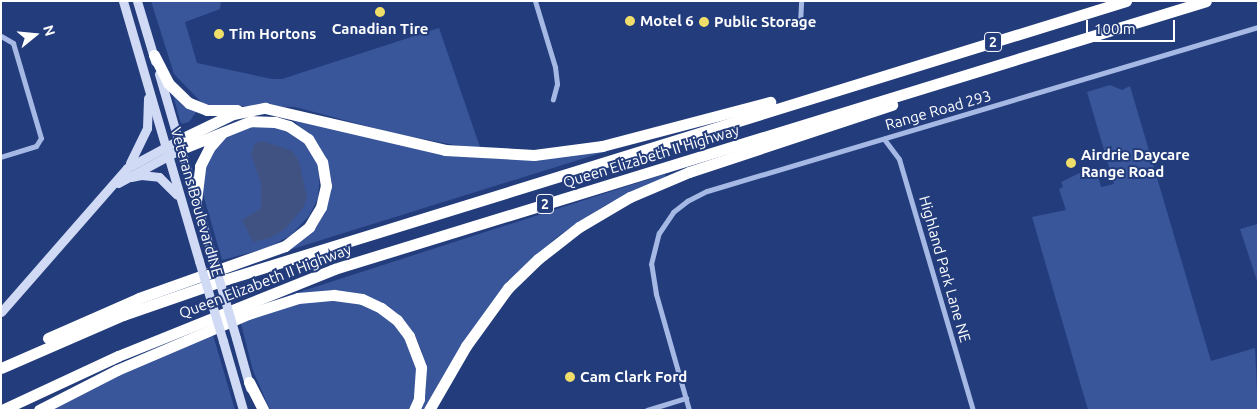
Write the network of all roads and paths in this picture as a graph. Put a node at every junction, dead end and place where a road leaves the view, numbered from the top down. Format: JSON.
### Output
{"nodes":[{"id":1,"x":123,"y":1,"type":"edge"},
{"id":2,"x":137,"y":1,"type":"edge"},
{"id":3,"x":535,"y":1,"type":"edge"},
{"id":4,"x":801,"y":1,"type":"edge"},
{"id":5,"x":1126,"y":1,"type":"edge"},
{"id":6,"x":1206,"y":1,"type":"edge"},
{"id":7,"x":800,"y":23,"type":"dead end"},
{"id":8,"x":1258,"y":27,"type":"edge"},
{"id":9,"x":1101,"y":34,"type":"junction"},
{"id":10,"x":1,"y":36,"type":"edge"},
{"id":11,"x":154,"y":55,"type":"junction"},
{"id":12,"x":859,"y":82,"type":"junction"},
{"id":13,"x":148,"y":85,"type":"junction"},
{"id":14,"x":553,"y":98,"type":"dead end"},
{"id":15,"x":246,"y":110,"type":"junction"},
{"id":16,"x":224,"y":130,"type":"junction"},
{"id":17,"x":884,"y":139,"type":"junction"},
{"id":18,"x":180,"y":145,"type":"junction"},
{"id":19,"x":167,"y":150,"type":"junction"},
{"id":20,"x":1,"y":157,"type":"edge"},
{"id":21,"x":127,"y":168,"type":"junction"},
{"id":22,"x":123,"y":179,"type":"junction"},
{"id":23,"x":107,"y":190,"type":"junction"},
{"id":24,"x":196,"y":201,"type":"junction"},
{"id":25,"x":184,"y":207,"type":"junction"},
{"id":26,"x":1,"y":312,"type":"edge"},
{"id":27,"x":1,"y":360,"type":"edge"},
{"id":28,"x":1,"y":368,"type":"edge"},
{"id":29,"x":248,"y":382,"type":"junction"},
{"id":30,"x":686,"y":398,"type":"junction"},
{"id":31,"x":2,"y":410,"type":"edge"},
{"id":32,"x":40,"y":410,"type":"edge"},
{"id":33,"x":243,"y":410,"type":"edge"},
{"id":34,"x":257,"y":410,"type":"edge"},
{"id":35,"x":263,"y":410,"type":"edge"},
{"id":36,"x":414,"y":410,"type":"edge"},
{"id":37,"x":429,"y":410,"type":"edge"},
{"id":38,"x":647,"y":410,"type":"edge"},
{"id":39,"x":689,"y":410,"type":"edge"},
{"id":40,"x":973,"y":410,"type":"edge"}],
"edges":[{"from":1,"to":13,"type":"main road","name":"Veterans Boulevard NE"},
{"from":2,"to":11,"type":"main road","name":"Veterans Boulevard NE"},
{"from":3,"to":14,"type":"street"},
{"from":4,"to":7,"type":"street"},
{"from":5,"to":12,"type":"highway","name":"Queen Elizabeth II Highway","number":"2"},
{"from":6,"to":9,"type":"highway","name":"Queen Elizabeth II Highway","number":"2"},
{"from":8,"to":17,"type":"street","name":"Range Road 293"},
{"from":9,"to":31,"type":"highway","name":"Queen Elizabeth II Highway","number":"2"},
{"from":9,"to":37,"type":"highway"},
{"from":10,"to":20,"type":"street"},
{"from":11,"to":15,"type":"highway"},
{"from":11,"to":18,"type":"main road","name":"Veterans Boulevard NE"},
{"from":12,"to":15,"type":"highway"},
{"from":12,"to":28,"type":"highway","name":"Queen Elizabeth II Highway","number":"2"},
{"from":13,"to":19,"type":"main road","name":"Veterans Boulevard NE"},
{"from":13,"to":21,"type":"main road"},
{"from":15,"to":18,"type":"highway"},
{"from":16,"to":18,"type":"highway"},
{"from":16,"to":24,"type":"highway"},
{"from":16,"to":27,"type":"highway"},
{"from":17,"to":30,"type":"street","name":"Range Road 293"},
{"from":17,"to":40,"type":"street","name":"Highland Park Lane NE"},
{"from":18,"to":19,"type":"main road"},
{"from":18,"to":24,"type":"main road","name":"Veterans Boulevard NE"},
{"from":19,"to":21,"type":"main road"},
{"from":19,"to":22,"type":"main road"},
{"from":19,"to":25,"type":"main road","name":"Veterans Boulevard NE"},
{"from":21,"to":23,"type":"main road"},
{"from":22,"to":23,"type":"main road"},
{"from":22,"to":25,"type":"main road"},
{"from":23,"to":26,"type":"main road"},
{"from":24,"to":29,"type":"main road","name":"Veterans Boulevard NE","bridge":true},
{"from":25,"to":33,"type":"main road","name":"Veterans Boulevard NE","bridge":true},
{"from":29,"to":34,"type":"main road","name":"Veterans Boulevard NE"},
{"from":29,"to":35,"type":"highway"},
{"from":30,"to":38,"type":"street"},
{"from":30,"to":39,"type":"street"},
{"from":32,"to":36,"type":"highway"}]}
